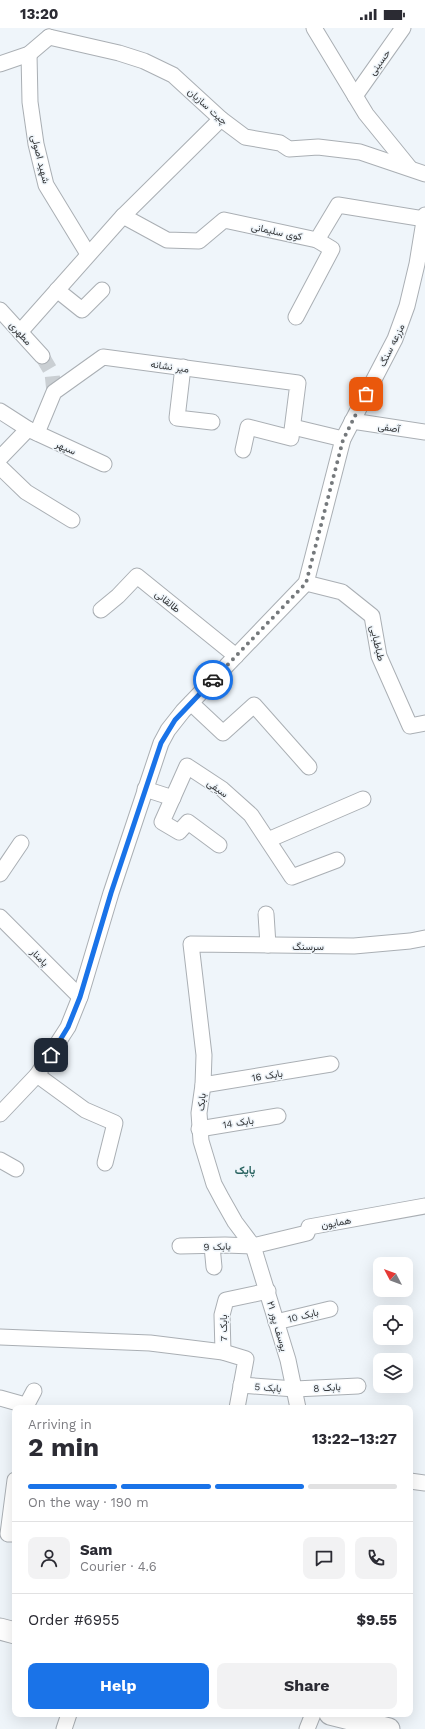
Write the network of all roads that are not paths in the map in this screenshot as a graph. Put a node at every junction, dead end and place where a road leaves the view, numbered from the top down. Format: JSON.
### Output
{"nodes":[{"id":1,"x":314,"y":28,"type":"edge"},
{"id":2,"x":404,"y":28,"type":"edge"},
{"id":3,"x":49,"y":32,"type":"edge"},
{"id":4,"x":29,"y":54,"type":"junction"},
{"id":5,"x":0,"y":64,"type":"edge"},
{"id":6,"x":355,"y":96,"type":"junction"},
{"id":7,"x":221,"y":119,"type":"junction"},
{"id":8,"x":409,"y":167,"type":"junction"},
{"id":9,"x":425,"y":174,"type":"edge"},
{"id":10,"x":425,"y":215,"type":"edge"},
{"id":11,"x":123,"y":216,"type":"junction"},
{"id":12,"x":425,"y":219,"type":"edge"},
{"id":13,"x":317,"y":240,"type":"junction"},
{"id":14,"x":88,"y":254,"type":"junction"},
{"id":15,"x":57,"y":290,"type":"junction"},
{"id":16,"x":102,"y":290,"type":"dead end"},
{"id":17,"x":0,"y":310,"type":"edge"},
{"id":18,"x":296,"y":317,"type":"dead end"},
{"id":19,"x":20,"y":332,"type":"junction"},
{"id":20,"x":42,"y":356,"type":"tunnel mouth"},
{"id":21,"x":183,"y":367,"type":"junction"},
{"id":22,"x":0,"y":411,"type":"edge"},
{"id":23,"x":352,"y":421,"type":"junction"},
{"id":24,"x":212,"y":422,"type":"dead end"},
{"id":25,"x":33,"y":431,"type":"junction"},
{"id":26,"x":292,"y":432,"type":"junction"},
{"id":27,"x":425,"y":432,"type":"edge"},
{"id":28,"x":343,"y":440,"type":"junction"},
{"id":29,"x":243,"y":450,"type":"dead end"},
{"id":30,"x":0,"y":458,"type":"edge"},
{"id":31,"x":104,"y":464,"type":"dead end"},
{"id":32,"x":0,"y":467,"type":"edge"},
{"id":33,"x":72,"y":520,"type":"dead end"},
{"id":34,"x":306,"y":583,"type":"junction"},
{"id":35,"x":101,"y":610,"type":"dead end"},
{"id":36,"x":236,"y":656,"type":"junction"},
{"id":37,"x":191,"y":703,"type":"junction"},
{"id":38,"x":425,"y":723,"type":"edge"},
{"id":39,"x":309,"y":767,"type":"dead end"},
{"id":40,"x":145,"y":789,"type":"junction"},
{"id":41,"x":173,"y":798,"type":"junction"},
{"id":42,"x":363,"y":799,"type":"dead end"},
{"id":43,"x":268,"y":840,"type":"junction"},
{"id":44,"x":21,"y":843,"type":"dead end"},
{"id":45,"x":219,"y":845,"type":"dead end"},
{"id":46,"x":338,"y":860,"type":"dead end"},
{"id":47,"x":0,"y":874,"type":"edge"},
{"id":48,"x":266,"y":914,"type":"dead end"},
{"id":49,"x":0,"y":917,"type":"edge"},
{"id":50,"x":425,"y":938,"type":"edge"},
{"id":51,"x":191,"y":944,"type":"joint"},
{"id":52,"x":268,"y":945,"type":"junction"},
{"id":53,"x":80,"y":997,"type":"junction"},
{"id":54,"x":331,"y":1064,"type":"dead end"},
{"id":55,"x":37,"y":1075,"type":"junction"},
{"id":56,"x":203,"y":1085,"type":"junction"},
{"id":57,"x":2,"y":1107,"type":"edge"},
{"id":58,"x":278,"y":1116,"type":"dead end"},
{"id":59,"x":199,"y":1128,"type":"junction"},
{"id":60,"x":0,"y":1160,"type":"edge"},
{"id":61,"x":105,"y":1163,"type":"dead end"},
{"id":62,"x":16,"y":1169,"type":"dead end"},
{"id":63,"x":425,"y":1206,"type":"edge"},
{"id":64,"x":180,"y":1246,"type":"dead end"},
{"id":65,"x":212,"y":1246,"type":"junction"},
{"id":66,"x":253,"y":1246,"type":"junction"},
{"id":67,"x":214,"y":1267,"type":"dead end"},
{"id":68,"x":268,"y":1291,"type":"junction"},
{"id":69,"x":330,"y":1309,"type":"dead end"},
{"id":70,"x":276,"y":1322,"type":"junction"},
{"id":71,"x":0,"y":1337,"type":"edge"},
{"id":72,"x":223,"y":1352,"type":"junction"},
{"id":73,"x":241,"y":1385,"type":"junction"},
{"id":74,"x":358,"y":1386,"type":"dead end"},
{"id":75,"x":295,"y":1389,"type":"junction"},
{"id":76,"x":34,"y":1391,"type":"dead end"},
{"id":77,"x":0,"y":1398,"type":"edge"},
{"id":78,"x":22,"y":1405,"type":"edge"},
{"id":79,"x":26,"y":1405,"type":"edge"},
{"id":80,"x":238,"y":1405,"type":"edge"},
{"id":81,"x":298,"y":1405,"type":"edge"},
{"id":82,"x":413,"y":1481,"type":"edge"},
{"id":83,"x":425,"y":1482,"type":"edge"},
{"id":84,"x":12,"y":1513,"type":"edge"},
{"id":85,"x":12,"y":1534,"type":"edge"},
{"id":86,"x":0,"y":1629,"type":"edge"},
{"id":87,"x":12,"y":1632,"type":"edge"},
{"id":88,"x":68,"y":1717,"type":"edge"},
{"id":89,"x":312,"y":1717,"type":"edge"},
{"id":90,"x":342,"y":1717,"type":"edge"},
{"id":91,"x":64,"y":1729,"type":"edge"},
{"id":92,"x":306,"y":1729,"type":"edge"},
{"id":93,"x":389,"y":1729,"type":"edge"}],
"edges":[{"from":1,"to":6,"type":"street"},
{"from":2,"to":6,"type":"street","name":"حسینی"},
{"from":3,"to":4,"type":"street","name":"چیت سازیان"},
{"from":3,"to":7,"type":"street","name":"چیت سازیان"},
{"from":4,"to":5,"type":"street","name":"چیت سازیان"},
{"from":4,"to":14,"type":"street","name":"شهید اصولی"},
{"from":6,"to":8,"type":"street"},
{"from":7,"to":8,"type":"street","name":"چیت سازیان"},
{"from":7,"to":11,"type":"street"},
{"from":8,"to":9,"type":"street","name":"چیت سازیان"},
{"from":10,"to":12,"type":"street","name":"مزرعه سنگ"},
{"from":11,"to":13,"type":"street","name":"کوی سلیمانی"},
{"from":11,"to":14,"type":"street"},
{"from":12,"to":13,"type":"street","name":"کوی سلیمانی"},
{"from":12,"to":23,"type":"street","name":"مزرعه سنگ"},
{"from":13,"to":18,"type":"street"},
{"from":14,"to":15,"type":"street"},
{"from":15,"to":16,"type":"street"},
{"from":15,"to":19,"type":"street"},
{"from":17,"to":19,"type":"street","name":"مطهری"},
{"from":19,"to":20,"type":"street","name":"مطهری"},
{"from":21,"to":24,"type":"street"},
{"from":21,"to":25,"type":"street","name":"میر نشانه"},
{"from":21,"to":26,"type":"street","name":"میر نشانه"},
{"from":22,"to":25,"type":"street","name":"سپهر"},
{"from":23,"to":27,"type":"street","name":"آصفی"},
{"from":23,"to":28,"type":"street","name":"مزرعه سنگ"},
{"from":25,"to":30,"type":"street"},
{"from":25,"to":31,"type":"street","name":"سپهر"},
{"from":26,"to":28,"type":"street"},
{"from":26,"to":29,"type":"street"},
{"from":28,"to":34,"type":"street","name":"مزرعه سنگ"},
{"from":32,"to":33,"type":"street"},
{"from":34,"to":36,"type":"street"},
{"from":34,"to":38,"type":"street","name":"طباطبایی"},
{"from":35,"to":36,"type":"street","name":"طالقانی"},
{"from":36,"to":37,"type":"street"},
{"from":37,"to":39,"type":"street"},
{"from":37,"to":40,"type":"street"},
{"from":40,"to":41,"type":"street"},
{"from":40,"to":53,"type":"street"},
{"from":41,"to":43,"type":"street","name":"سیفی"},
{"from":41,"to":45,"type":"street","name":"سیفی"},
{"from":42,"to":43,"type":"street"},
{"from":43,"to":46,"type":"street","name":"سیفی"},
{"from":44,"to":47,"type":"street"},
{"from":48,"to":52,"type":"street"},
{"from":49,"to":53,"type":"street","name":"پامنار"},
{"from":50,"to":52,"type":"street","name":"سرسنگ"},
{"from":51,"to":52,"type":"street","name":"سرسنگ"},
{"from":51,"to":56,"type":"street","name":"بابک"},
{"from":53,"to":55,"type":"street"},
{"from":54,"to":56,"type":"street","name":"بابک 16"},
{"from":55,"to":57,"type":"street"},
{"from":55,"to":61,"type":"street"},
{"from":56,"to":59,"type":"street","name":"بابک"},
{"from":58,"to":59,"type":"street","name":"بابک 14"},
{"from":59,"to":66,"type":"street","name":"بابک"},
{"from":60,"to":62,"type":"street"},
{"from":63,"to":66,"type":"street","name":"همایون"},
{"from":64,"to":65,"type":"street","name":"بابک 9"},
{"from":65,"to":66,"type":"street","name":"بابک 9"},
{"from":65,"to":67,"type":"street"},
{"from":66,"to":68,"type":"street","name":"یوسف پور ۲۱"},
{"from":68,"to":70,"type":"street","name":"یوسف پور ۲۱"},
{"from":68,"to":72,"type":"street","name":"بابک 7"},
{"from":69,"to":70,"type":"street","name":"بابک 10"},
{"from":70,"to":75,"type":"street","name":"یوسف پور ۲۱"},
{"from":71,"to":72,"type":"street"},
{"from":72,"to":73,"type":"street"},
{"from":73,"to":75,"type":"street","name":"بابک 5"},
{"from":73,"to":80,"type":"street"},
{"from":74,"to":75,"type":"street","name":"بابک 8"},
{"from":75,"to":81,"type":"street","name":"یوسف پور ۲۱"},
{"from":76,"to":79,"type":"street"},
{"from":77,"to":78,"type":"street"},
{"from":82,"to":83,"type":"street"},
{"from":84,"to":85,"type":"street"},
{"from":86,"to":87,"type":"main road"},
{"from":88,"to":91,"type":"street"},
{"from":89,"to":92,"type":"street"},
{"from":90,"to":93,"type":"main road"}]}
